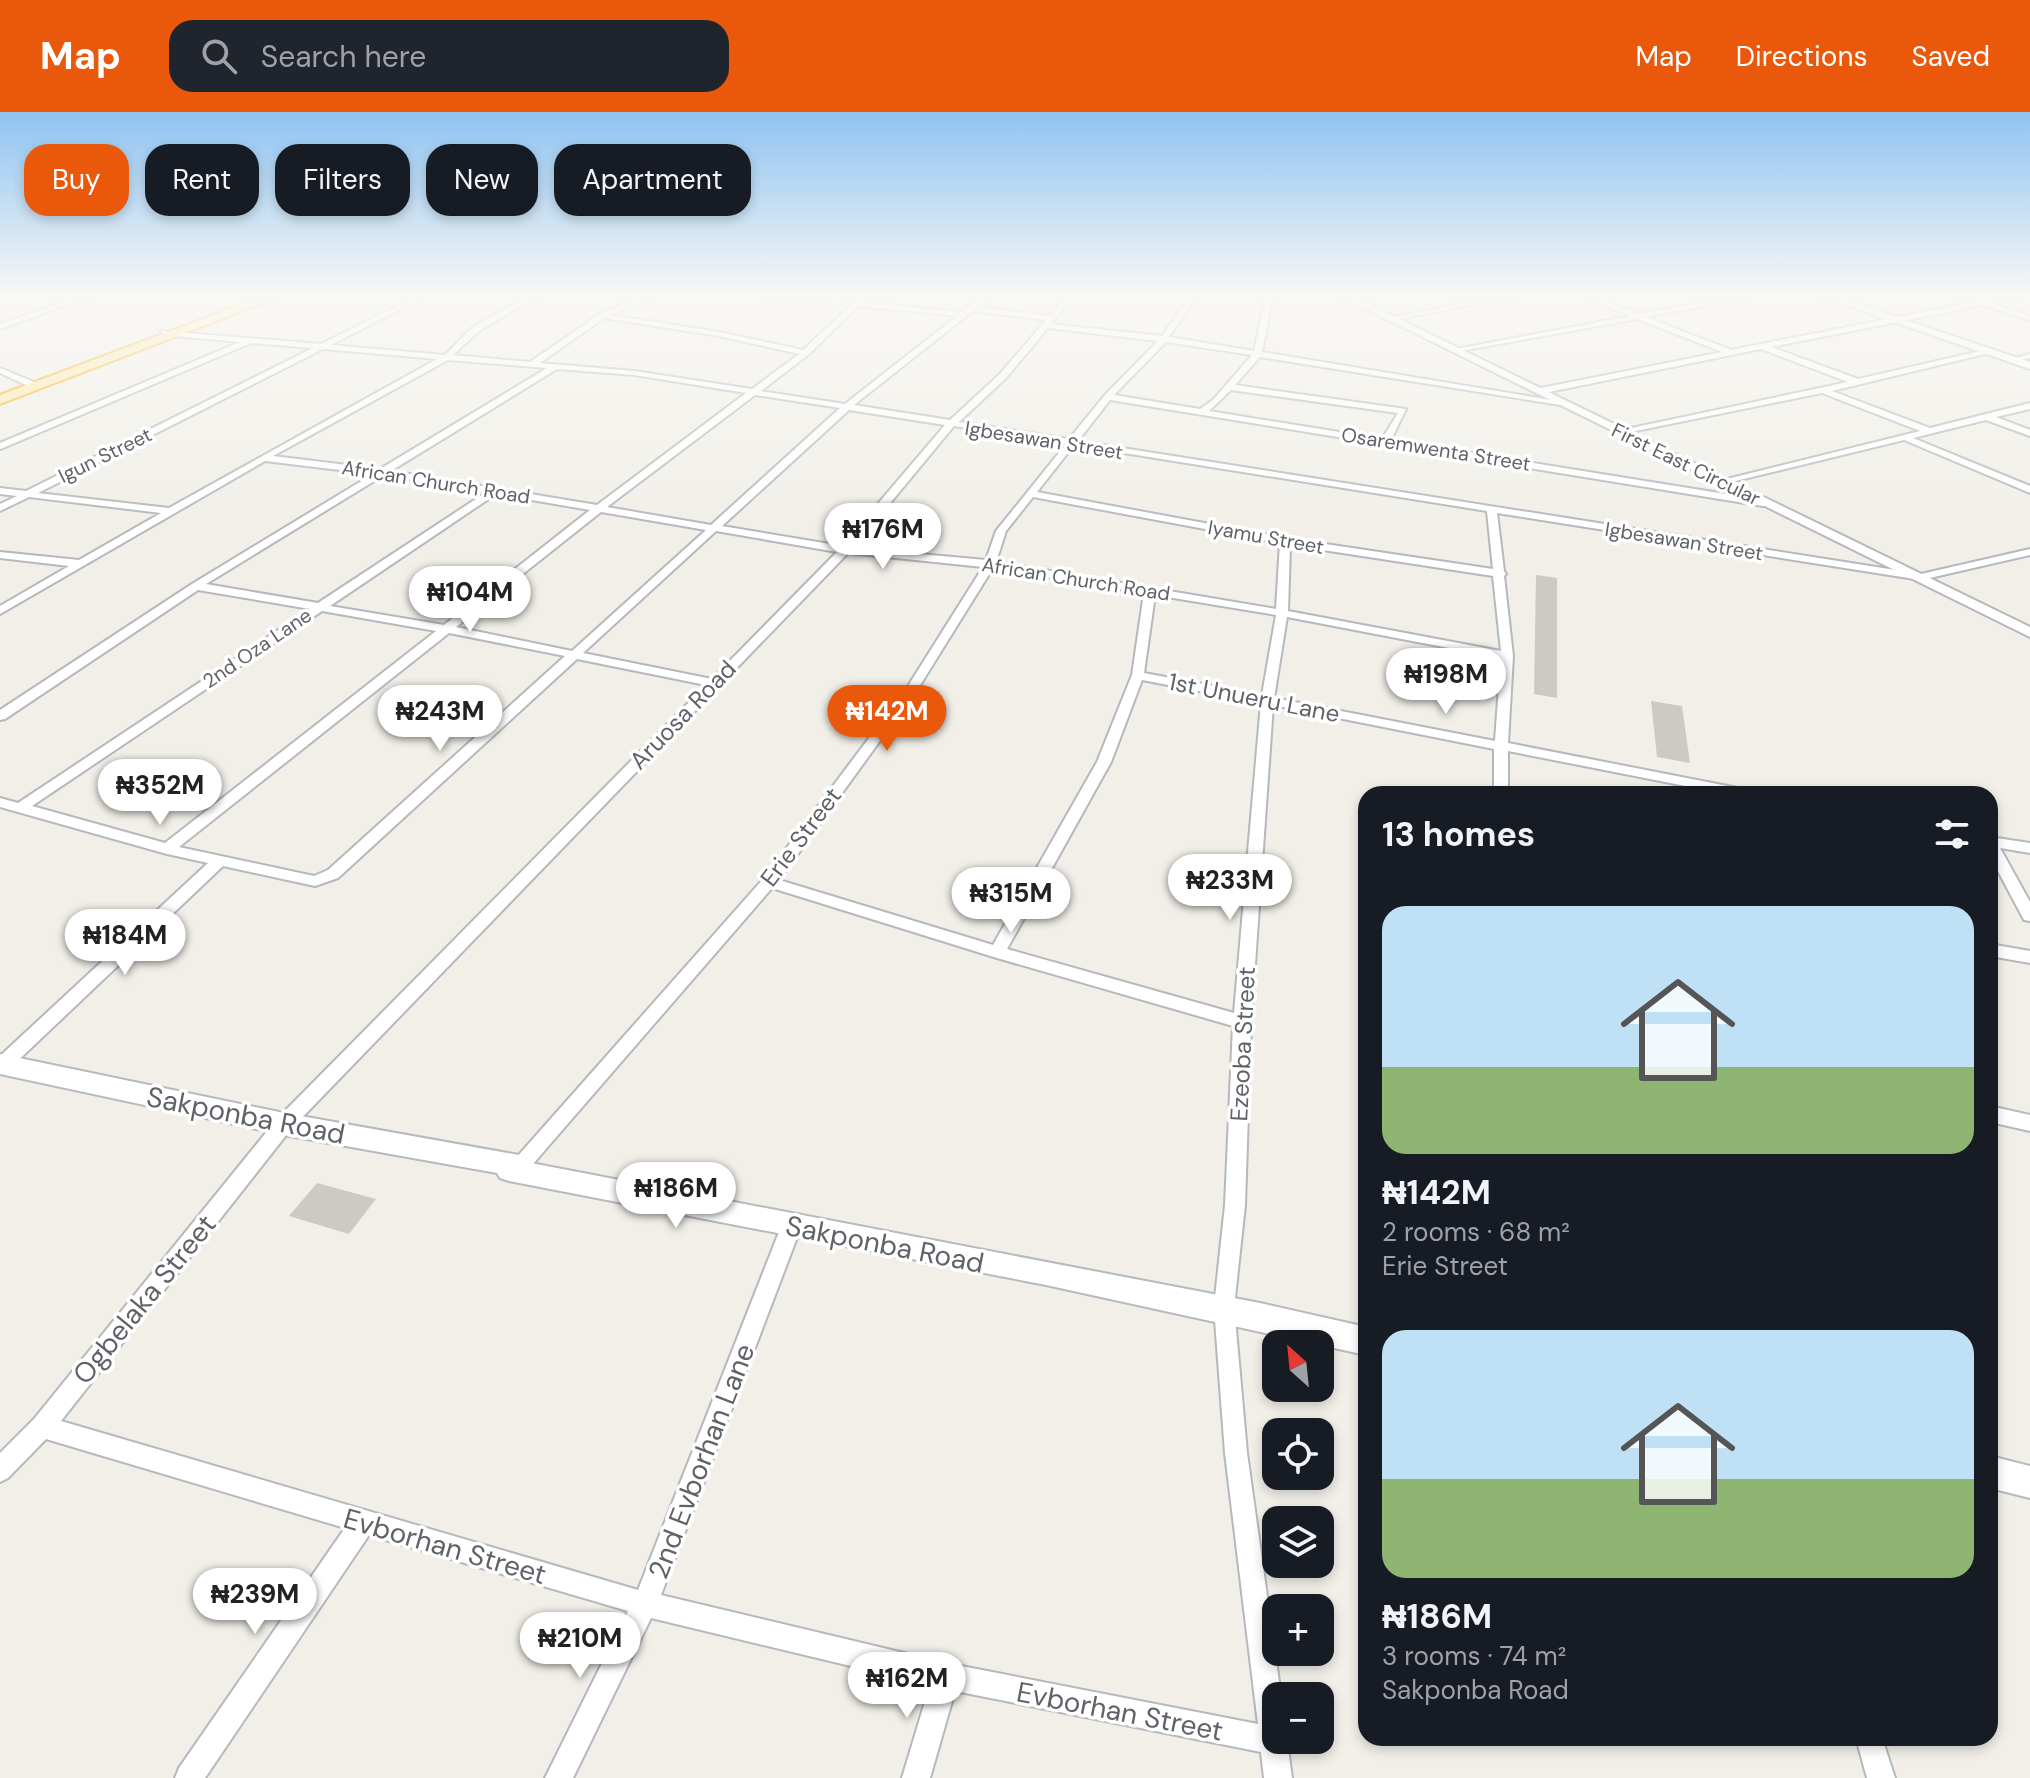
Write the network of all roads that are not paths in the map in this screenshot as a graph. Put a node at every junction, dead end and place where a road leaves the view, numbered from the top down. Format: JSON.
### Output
{"nodes":[{"id":1,"x":6,"y":373,"type":"edge"},
{"id":2,"x":62,"y":373,"type":"edge"},
{"id":3,"x":66,"y":373,"type":"edge"},
{"id":4,"x":175,"y":373,"type":"edge"},
{"id":5,"x":270,"y":373,"type":"edge"},
{"id":6,"x":418,"y":373,"type":"edge"},
{"id":7,"x":545,"y":373,"type":"edge"},
{"id":8,"x":631,"y":373,"type":"edge"},
{"id":9,"x":777,"y":373,"type":"edge"},
{"id":10,"x":889,"y":373,"type":"edge"},
{"id":11,"x":1006,"y":373,"type":"edge"},
{"id":12,"x":1131,"y":373,"type":"edge"},
{"id":13,"x":1242,"y":373,"type":"edge"},
{"id":14,"x":1371,"y":373,"type":"edge"},
{"id":15,"x":1502,"y":373,"type":"edge"},
{"id":16,"x":1630,"y":373,"type":"edge"},
{"id":17,"x":1832,"y":373,"type":"edge"},
{"id":18,"x":1896,"y":373,"type":"edge"},
{"id":19,"x":1857,"y":382,"type":"junction"},
{"id":20,"x":31,"y":384,"type":"junction"},
{"id":21,"x":1230,"y":387,"type":"junction"},
{"id":22,"x":1824,"y":390,"type":"junction"},
{"id":23,"x":751,"y":391,"type":"junction"},
{"id":24,"x":1539,"y":391,"type":"junction"},
{"id":25,"x":1108,"y":397,"type":"junction"},
{"id":26,"x":0,"y":398,"type":"edge"},
{"id":27,"x":1560,"y":402,"type":"junction"},
{"id":28,"x":848,"y":406,"type":"junction"},
{"id":29,"x":2030,"y":406,"type":"edge"},
{"id":30,"x":1200,"y":413,"type":"junction"},
{"id":31,"x":1987,"y":417,"type":"junction"},
{"id":32,"x":950,"y":425,"type":"junction"},
{"id":33,"x":1621,"y":431,"type":"junction"},
{"id":34,"x":1931,"y":432,"type":"junction"},
{"id":35,"x":2030,"y":433,"type":"edge"},
{"id":36,"x":1906,"y":438,"type":"junction"},
{"id":37,"x":1386,"y":440,"type":"junction"},
{"id":38,"x":1073,"y":444,"type":"junction"},
{"id":39,"x":0,"y":446,"type":"edge"},
{"id":40,"x":263,"y":458,"type":"junction"},
{"id":41,"x":380,"y":472,"type":"junction"},
{"id":42,"x":1726,"y":482,"type":"junction"},
{"id":43,"x":2030,"y":490,"type":"edge"},
{"id":44,"x":0,"y":491,"type":"edge"},
{"id":45,"x":494,"y":491,"type":"junction"},
{"id":46,"x":1032,"y":494,"type":"junction"},
{"id":47,"x":23,"y":496,"type":"junction"},
{"id":48,"x":1763,"y":503,"type":"junction"},
{"id":49,"x":0,"y":508,"type":"edge"},
{"id":50,"x":597,"y":510,"type":"junction"},
{"id":51,"x":172,"y":511,"type":"junction"},
{"id":52,"x":1492,"y":511,"type":"junction"},
{"id":53,"x":717,"y":528,"type":"junction"},
{"id":54,"x":1285,"y":541,"type":"junction"},
{"id":55,"x":845,"y":550,"type":"junction"},
{"id":56,"x":2030,"y":552,"type":"edge"},
{"id":57,"x":0,"y":555,"type":"edge"},
{"id":58,"x":17,"y":558,"type":"junction"},
{"id":59,"x":82,"y":564,"type":"junction"},
{"id":60,"x":990,"y":564,"type":"junction"},
{"id":61,"x":0,"y":566,"type":"edge"},
{"id":62,"x":1501,"y":574,"type":"junction"},
{"id":63,"x":1921,"y":577,"type":"junction"},
{"id":64,"x":196,"y":586,"type":"junction"},
{"id":65,"x":1150,"y":590,"type":"junction"},
{"id":66,"x":318,"y":608,"type":"junction"},
{"id":67,"x":0,"y":611,"type":"edge"},
{"id":68,"x":1282,"y":613,"type":"junction"},
{"id":69,"x":447,"y":629,"type":"junction"},
{"id":70,"x":2030,"y":633,"type":"edge"},
{"id":71,"x":577,"y":656,"type":"junction"},
{"id":72,"x":1507,"y":656,"type":"junction"},
{"id":73,"x":1138,"y":675,"type":"junction"},
{"id":74,"x":714,"y":683,"type":"junction"},
{"id":75,"x":1267,"y":701,"type":"junction"},
{"id":76,"x":0,"y":716,"type":"edge"},
{"id":77,"x":1501,"y":745,"type":"junction"},
{"id":78,"x":1501,"y":786,"type":"edge"},
{"id":79,"x":1708,"y":786,"type":"edge"},
{"id":80,"x":0,"y":802,"type":"edge"},
{"id":81,"x":21,"y":807,"type":"junction"},
{"id":82,"x":1998,"y":844,"type":"edge"},
{"id":83,"x":2030,"y":848,"type":"edge"},
{"id":84,"x":167,"y":849,"type":"junction"},
{"id":85,"x":1998,"y":858,"type":"edge"},
{"id":86,"x":219,"y":861,"type":"junction"},
{"id":87,"x":769,"y":882,"type":"junction"},
{"id":88,"x":2030,"y":916,"type":"edge"},
{"id":89,"x":1998,"y":951,"type":"edge"},
{"id":90,"x":997,"y":952,"type":"junction"},
{"id":91,"x":2030,"y":957,"type":"edge"},
{"id":92,"x":1242,"y":1022,"type":"junction"},
{"id":93,"x":1,"y":1064,"type":"edge"},
{"id":94,"x":1998,"y":1116,"type":"edge"},
{"id":95,"x":2030,"y":1123,"type":"edge"},
{"id":96,"x":284,"y":1124,"type":"junction"},
{"id":97,"x":519,"y":1166,"type":"junction"},
{"id":98,"x":791,"y":1227,"type":"junction"},
{"id":99,"x":1224,"y":1307,"type":"junction"},
{"id":100,"x":1358,"y":1339,"type":"edge"},
{"id":101,"x":42,"y":1427,"type":"junction"},
{"id":102,"x":0,"y":1470,"type":"edge"},
{"id":103,"x":1998,"y":1474,"type":"edge"},
{"id":104,"x":2030,"y":1482,"type":"edge"},
{"id":105,"x":363,"y":1522,"type":"junction"},
{"id":106,"x":645,"y":1604,"type":"junction"},
{"id":107,"x":946,"y":1676,"type":"junction"},
{"id":108,"x":1266,"y":1682,"type":"edge"},
{"id":109,"x":1262,"y":1739,"type":"edge"},
{"id":110,"x":1871,"y":1746,"type":"edge"},
{"id":111,"x":1275,"y":1754,"type":"edge"},
{"id":112,"x":189,"y":1778,"type":"edge"},
{"id":113,"x":559,"y":1778,"type":"edge"},
{"id":114,"x":916,"y":1778,"type":"edge"},
{"id":115,"x":1278,"y":1778,"type":"edge"},
{"id":116,"x":1881,"y":1778,"type":"edge"}],
"edges":[{"from":1,"to":20,"type":"street"},
{"from":2,"to":20,"type":"highway"},
{"from":3,"to":26,"type":"highway"},
{"from":4,"to":39,"type":"street"},
{"from":5,"to":47,"type":"street","name":"Igun Street"},
{"from":6,"to":40,"type":"street"},
{"from":7,"to":41,"type":"street"},
{"from":8,"to":23,"type":"street","name":"Igbesawan Street"},
{"from":9,"to":23,"type":"street"},
{"from":10,"to":28,"type":"street"},
{"from":11,"to":32,"type":"street","name":"Aruosa Road"},
{"from":12,"to":25,"type":"street","name":"Erie Street"},
{"from":13,"to":21,"type":"street"},
{"from":14,"to":27,"type":"street"},
{"from":15,"to":24,"type":"street","name":"First East Circular"},
{"from":16,"to":24,"type":"street"},
{"from":17,"to":19,"type":"street"},
{"from":18,"to":19,"type":"street"},
{"from":19,"to":22,"type":"street"},
{"from":20,"to":26,"type":"highway"},
{"from":21,"to":30,"type":"street"},
{"from":21,"to":37,"type":"street"},
{"from":22,"to":33,"type":"street"},
{"from":22,"to":34,"type":"street"},
{"from":23,"to":28,"type":"street","name":"Igbesawan Street"},
{"from":23,"to":50,"type":"street"},
{"from":24,"to":27,"type":"street","name":"First East Circular"},
{"from":25,"to":30,"type":"street","name":"Osaremwenta Street"},
{"from":25,"to":38,"type":"street","name":"Erie Street"},
{"from":27,"to":33,"type":"street","name":"First East Circular"},
{"from":28,"to":32,"type":"street","name":"Igbesawan Street"},
{"from":28,"to":53,"type":"street"},
{"from":29,"to":31,"type":"street"},
{"from":30,"to":37,"type":"street","name":"Osaremwenta Street"},
{"from":31,"to":34,"type":"street"},
{"from":31,"to":35,"type":"street"},
{"from":32,"to":38,"type":"street","name":"Igbesawan Street"},
{"from":32,"to":55,"type":"street","name":"Aruosa Road"},
{"from":33,"to":42,"type":"street","name":"First East Circular"},
{"from":34,"to":36,"type":"street"},
{"from":36,"to":42,"type":"street"},
{"from":36,"to":43,"type":"street"},
{"from":37,"to":48,"type":"street","name":"Osaremwenta Street"},
{"from":38,"to":46,"type":"street","name":"Erie Street"},
{"from":38,"to":52,"type":"street","name":"Igbesawan Street"},
{"from":40,"to":41,"type":"street","name":"African Church Road"},
{"from":40,"to":51,"type":"street"},
{"from":41,"to":45,"type":"street","name":"African Church Road"},
{"from":41,"to":64,"type":"street"},
{"from":42,"to":48,"type":"street","name":"First East Circular"},
{"from":44,"to":47,"type":"street"},
{"from":45,"to":50,"type":"street","name":"African Church Road"},
{"from":45,"to":66,"type":"street","name":"2nd Oza Lane"},
{"from":46,"to":54,"type":"street","name":"Iyamu Street"},
{"from":46,"to":60,"type":"street","name":"Erie Street"},
{"from":47,"to":49,"type":"street","name":"Igun Street"},
{"from":47,"to":51,"type":"street"},
{"from":48,"to":63,"type":"street","name":"First East Circular"},
{"from":50,"to":53,"type":"street","name":"African Church Road"},
{"from":50,"to":69,"type":"street"},
{"from":51,"to":59,"type":"street"},
{"from":52,"to":62,"type":"street"},
{"from":52,"to":63,"type":"street","name":"Igbesawan Street"},
{"from":53,"to":55,"type":"street","name":"African Church Road"},
{"from":53,"to":71,"type":"street"},
{"from":54,"to":62,"type":"street","name":"Iyamu Street"},
{"from":54,"to":68,"type":"street","name":"Ezeoba Street"},
{"from":55,"to":60,"type":"street","name":"African Church Road"},
{"from":55,"to":74,"type":"street","name":"Aruosa Road"},
{"from":56,"to":63,"type":"street"},
{"from":57,"to":58,"type":"street"},
{"from":58,"to":59,"type":"street"},
{"from":58,"to":61,"type":"street"},
{"from":59,"to":67,"type":"street"},
{"from":60,"to":65,"type":"street","name":"African Church Road"},
{"from":60,"to":87,"type":"street","name":"Erie Street"},
{"from":62,"to":72,"type":"street"},
{"from":63,"to":70,"type":"street","name":"First East Circular"},
{"from":64,"to":66,"type":"street"},
{"from":64,"to":76,"type":"street"},
{"from":65,"to":68,"type":"street","name":"African Church Road"},
{"from":65,"to":73,"type":"street"},
{"from":66,"to":69,"type":"street"},
{"from":66,"to":81,"type":"street","name":"2nd Oza Lane"},
{"from":68,"to":72,"type":"street","name":"African Church Road"},
{"from":68,"to":75,"type":"street","name":"Ezeoba Street"},
{"from":69,"to":71,"type":"street"},
{"from":69,"to":84,"type":"street"},
{"from":71,"to":74,"type":"street"},
{"from":71,"to":86,"type":"street"},
{"from":72,"to":77,"type":"street"},
{"from":73,"to":75,"type":"street","name":"1st Unueru Lane"},
{"from":73,"to":90,"type":"street"},
{"from":74,"to":96,"type":"street","name":"Aruosa Road"},
{"from":75,"to":77,"type":"street","name":"1st Unueru Lane"},
{"from":75,"to":92,"type":"street","name":"Ezeoba Street"},
{"from":77,"to":78,"type":"street"},
{"from":77,"to":79,"type":"street","name":"1st Unueru Lane"},
{"from":80,"to":81,"type":"street"},
{"from":81,"to":84,"type":"street"},
{"from":82,"to":83,"type":"street"},
{"from":84,"to":86,"type":"street"},
{"from":85,"to":88,"type":"street"},
{"from":86,"to":93,"type":"street"},
{"from":87,"to":90,"type":"street"},
{"from":87,"to":97,"type":"street","name":"Erie Street"},
{"from":89,"to":91,"type":"street"},
{"from":90,"to":92,"type":"street"},
{"from":92,"to":99,"type":"street","name":"Ezeoba Street"},
{"from":93,"to":96,"type":"main road","name":"Sakponba Road"},
{"from":94,"to":95,"type":"street"},
{"from":96,"to":97,"type":"main road","name":"Sakponba Road"},
{"from":96,"to":101,"type":"street","name":"Ogbelaka Street"},
{"from":97,"to":98,"type":"main road","name":"Sakponba Road"},
{"from":98,"to":99,"type":"main road","name":"Sakponba Road"},
{"from":98,"to":106,"type":"street","name":"2nd Evborhan Lane"},
{"from":99,"to":100,"type":"main road","name":"Sakponba Road"},
{"from":99,"to":108,"type":"street","name":"Ezeoba Street"},
{"from":101,"to":102,"type":"street","name":"Ogbelaka Street"},
{"from":101,"to":105,"type":"street","name":"Evborhan Street"},
{"from":103,"to":104,"type":"main road"},
{"from":105,"to":106,"type":"street","name":"Evborhan Street"},
{"from":105,"to":112,"type":"street"},
{"from":106,"to":107,"type":"street","name":"Evborhan Street"},
{"from":106,"to":113,"type":"street","name":"2nd Evborhan Lane"},
{"from":107,"to":109,"type":"street","name":"Evborhan Street"},
{"from":107,"to":114,"type":"street"},
{"from":110,"to":116,"type":"street"},
{"from":111,"to":115,"type":"street","name":"Ezeoba Street"}]}
